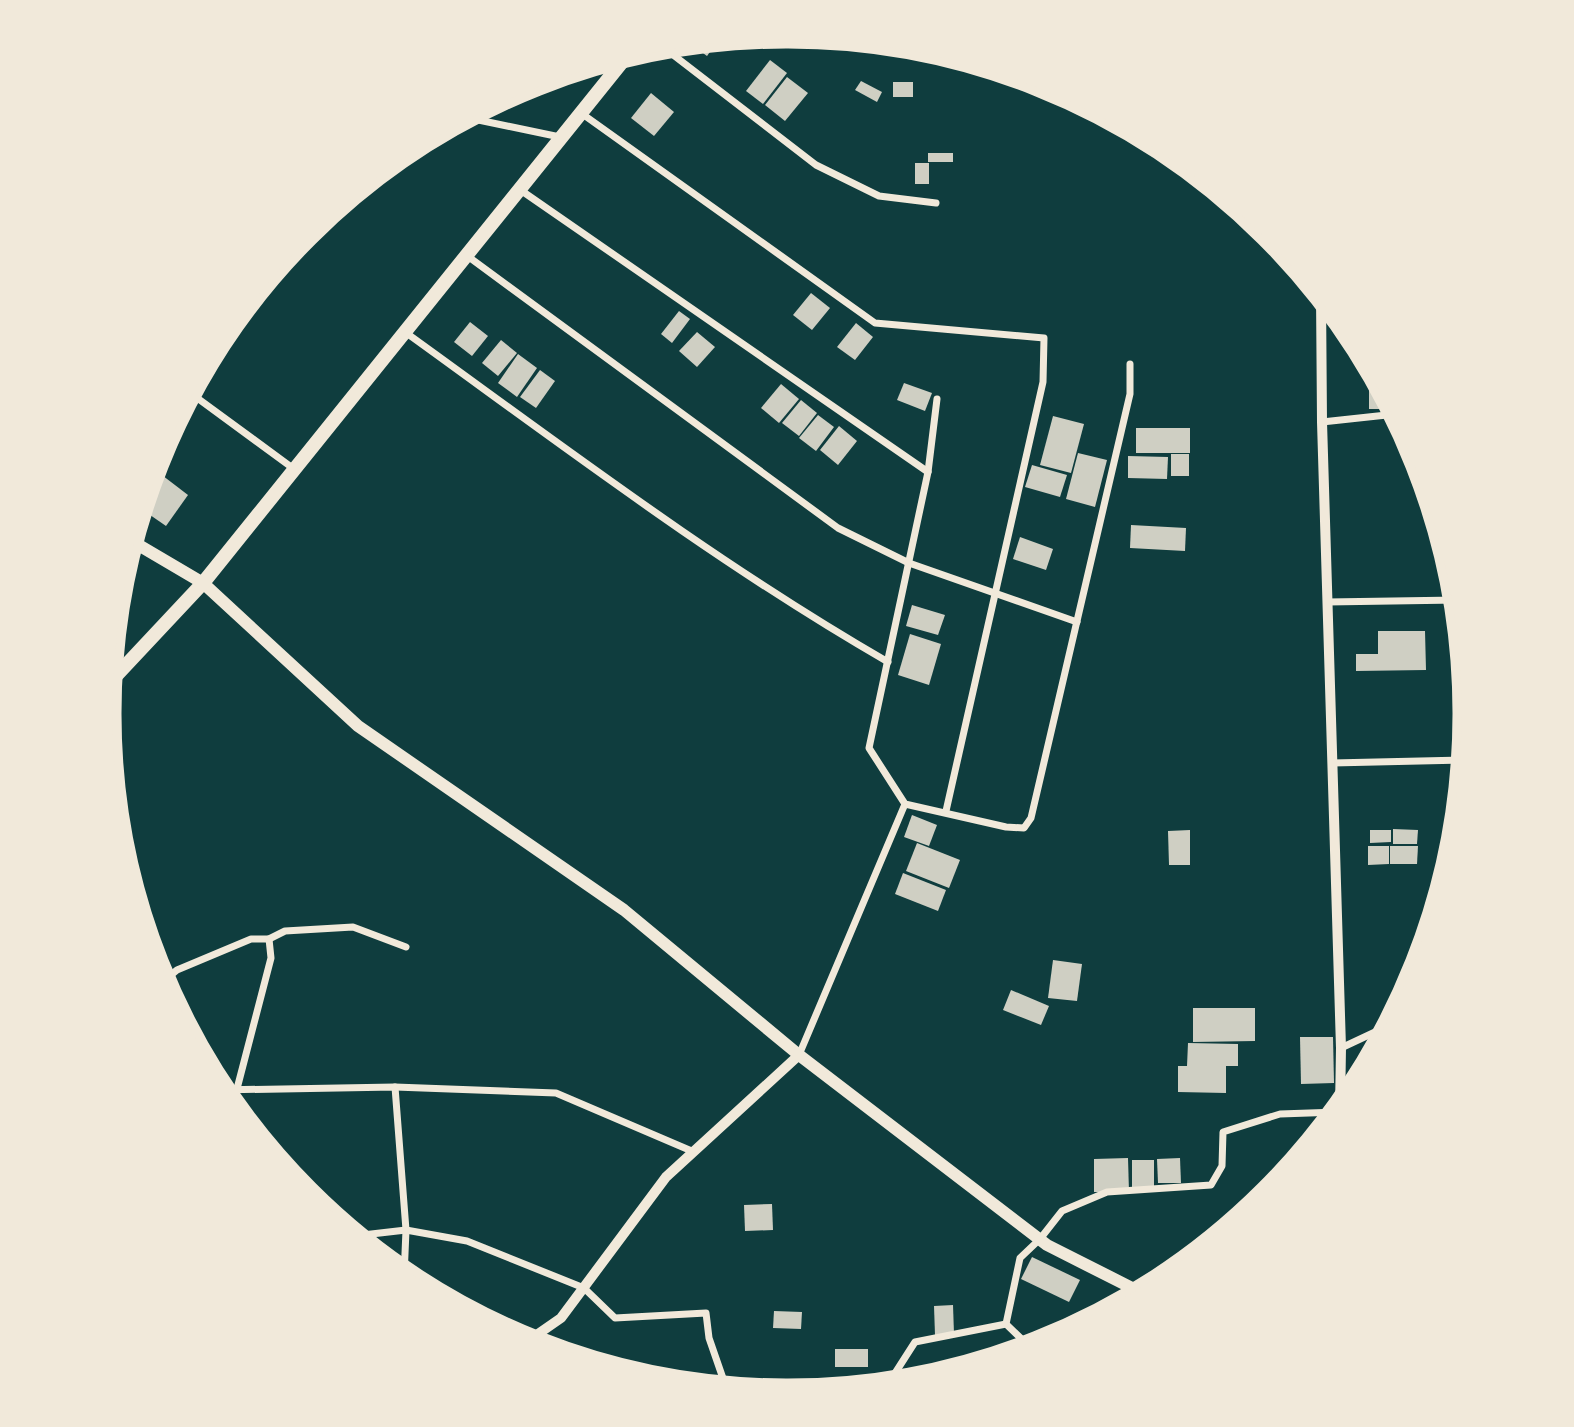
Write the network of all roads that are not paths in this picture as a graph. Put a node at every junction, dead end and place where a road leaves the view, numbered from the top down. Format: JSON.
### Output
{"nodes":[{"id":1,"x":672,"y":54,"type":"edge"},
{"id":2,"x":618,"y":66,"type":"edge"},
{"id":3,"x":580,"y":113,"type":"junction"},
{"id":4,"x":478,"y":120,"type":"edge"},
{"id":5,"x":560,"y":137,"type":"junction"},
{"id":6,"x":518,"y":189,"type":"junction"},
{"id":7,"x":936,"y":203,"type":"dead end"},
{"id":8,"x":465,"y":255,"type":"junction"},
{"id":9,"x":1321,"y":310,"type":"edge"},
{"id":10,"x":404,"y":331,"type":"junction"},
{"id":11,"x":1130,"y":363,"type":"dead end"},
{"id":12,"x":197,"y":398,"type":"edge"},
{"id":13,"x":937,"y":399,"type":"dead end"},
{"id":14,"x":1387,"y":415,"type":"edge"},
{"id":15,"x":1322,"y":422,"type":"junction"},
{"id":16,"x":294,"y":469,"type":"junction"},
{"id":17,"x":928,"y":472,"type":"junction"},
{"id":18,"x":139,"y":545,"type":"edge"},
{"id":19,"x":909,"y":563,"type":"junction"},
{"id":20,"x":203,"y":583,"type":"junction"},
{"id":21,"x":995,"y":593,"type":"junction"},
{"id":22,"x":1447,"y":600,"type":"edge"},
{"id":23,"x":1327,"y":602,"type":"junction"},
{"id":24,"x":1077,"y":622,"type":"junction"},
{"id":25,"x":888,"y":662,"type":"junction"},
{"id":26,"x":119,"y":673,"type":"edge"},
{"id":27,"x":1455,"y":760,"type":"edge"},
{"id":28,"x":1332,"y":763,"type":"junction"},
{"id":29,"x":905,"y":804,"type":"junction"},
{"id":30,"x":946,"y":811,"type":"junction"},
{"id":31,"x":270,"y":939,"type":"junction"},
{"id":32,"x":406,"y":947,"type":"dead end"},
{"id":33,"x":171,"y":976,"type":"edge"},
{"id":34,"x":1376,"y":1032,"type":"edge"},
{"id":35,"x":1341,"y":1048,"type":"junction"},
{"id":36,"x":799,"y":1055,"type":"junction"},
{"id":37,"x":395,"y":1087,"type":"junction"},
{"id":38,"x":232,"y":1089,"type":"edge"},
{"id":39,"x":237,"y":1089,"type":"junction"},
{"id":40,"x":1340,"y":1092,"type":"edge"},
{"id":41,"x":236,"y":1094,"type":"edge"},
{"id":42,"x":1325,"y":1112,"type":"edge"},
{"id":43,"x":694,"y":1152,"type":"junction"},
{"id":44,"x":406,"y":1230,"type":"junction"},
{"id":45,"x":366,"y":1235,"type":"edge"},
{"id":46,"x":1040,"y":1239,"type":"junction"},
{"id":47,"x":405,"y":1263,"type":"edge"},
{"id":48,"x":584,"y":1288,"type":"junction"},
{"id":49,"x":1132,"y":1288,"type":"edge"},
{"id":50,"x":1006,"y":1324,"type":"junction"},
{"id":51,"x":538,"y":1334,"type":"edge"},
{"id":52,"x":1023,"y":1340,"type":"edge"},
{"id":53,"x":894,"y":1374,"type":"edge"},
{"id":54,"x":724,"y":1380,"type":"edge"}],
"edges":[{"from":1,"to":7,"type":"street"},
{"from":2,"to":3,"type":"main road"},
{"from":3,"to":5,"type":"main road"},
{"from":3,"to":21,"type":"street"},
{"from":4,"to":5,"type":"street"},
{"from":5,"to":6,"type":"main road"},
{"from":6,"to":8,"type":"main road"},
{"from":6,"to":17,"type":"street"},
{"from":8,"to":10,"type":"main road"},
{"from":8,"to":19,"type":"street"},
{"from":9,"to":15,"type":"street"},
{"from":10,"to":16,"type":"main road"},
{"from":10,"to":25,"type":"street"},
{"from":11,"to":24,"type":"street"},
{"from":12,"to":16,"type":"street"},
{"from":13,"to":17,"type":"street"},
{"from":14,"to":15,"type":"street"},
{"from":15,"to":23,"type":"street"},
{"from":16,"to":20,"type":"main road"},
{"from":17,"to":19,"type":"street"},
{"from":18,"to":20,"type":"main road"},
{"from":19,"to":21,"type":"street"},
{"from":19,"to":25,"type":"street"},
{"from":20,"to":26,"type":"main road"},
{"from":20,"to":36,"type":"main road"},
{"from":21,"to":24,"type":"street"},
{"from":21,"to":30,"type":"street"},
{"from":22,"to":23,"type":"street"},
{"from":23,"to":28,"type":"street"},
{"from":24,"to":30,"type":"street"},
{"from":25,"to":29,"type":"street"},
{"from":27,"to":28,"type":"street"},
{"from":28,"to":35,"type":"street"},
{"from":29,"to":30,"type":"street"},
{"from":29,"to":36,"type":"street"},
{"from":31,"to":32,"type":"street"},
{"from":31,"to":33,"type":"street"},
{"from":31,"to":39,"type":"street"},
{"from":34,"to":35,"type":"street"},
{"from":35,"to":40,"type":"street"},
{"from":36,"to":43,"type":"street"},
{"from":36,"to":46,"type":"main road"},
{"from":37,"to":39,"type":"street"},
{"from":37,"to":43,"type":"street"},
{"from":37,"to":44,"type":"street"},
{"from":38,"to":39,"type":"street"},
{"from":39,"to":41,"type":"street"},
{"from":42,"to":46,"type":"street"},
{"from":43,"to":48,"type":"street"},
{"from":44,"to":45,"type":"street"},
{"from":44,"to":47,"type":"street"},
{"from":44,"to":48,"type":"street"},
{"from":46,"to":49,"type":"main road"},
{"from":46,"to":50,"type":"street"},
{"from":48,"to":51,"type":"street"},
{"from":48,"to":54,"type":"street"},
{"from":50,"to":52,"type":"street"},
{"from":50,"to":53,"type":"street"}]}
